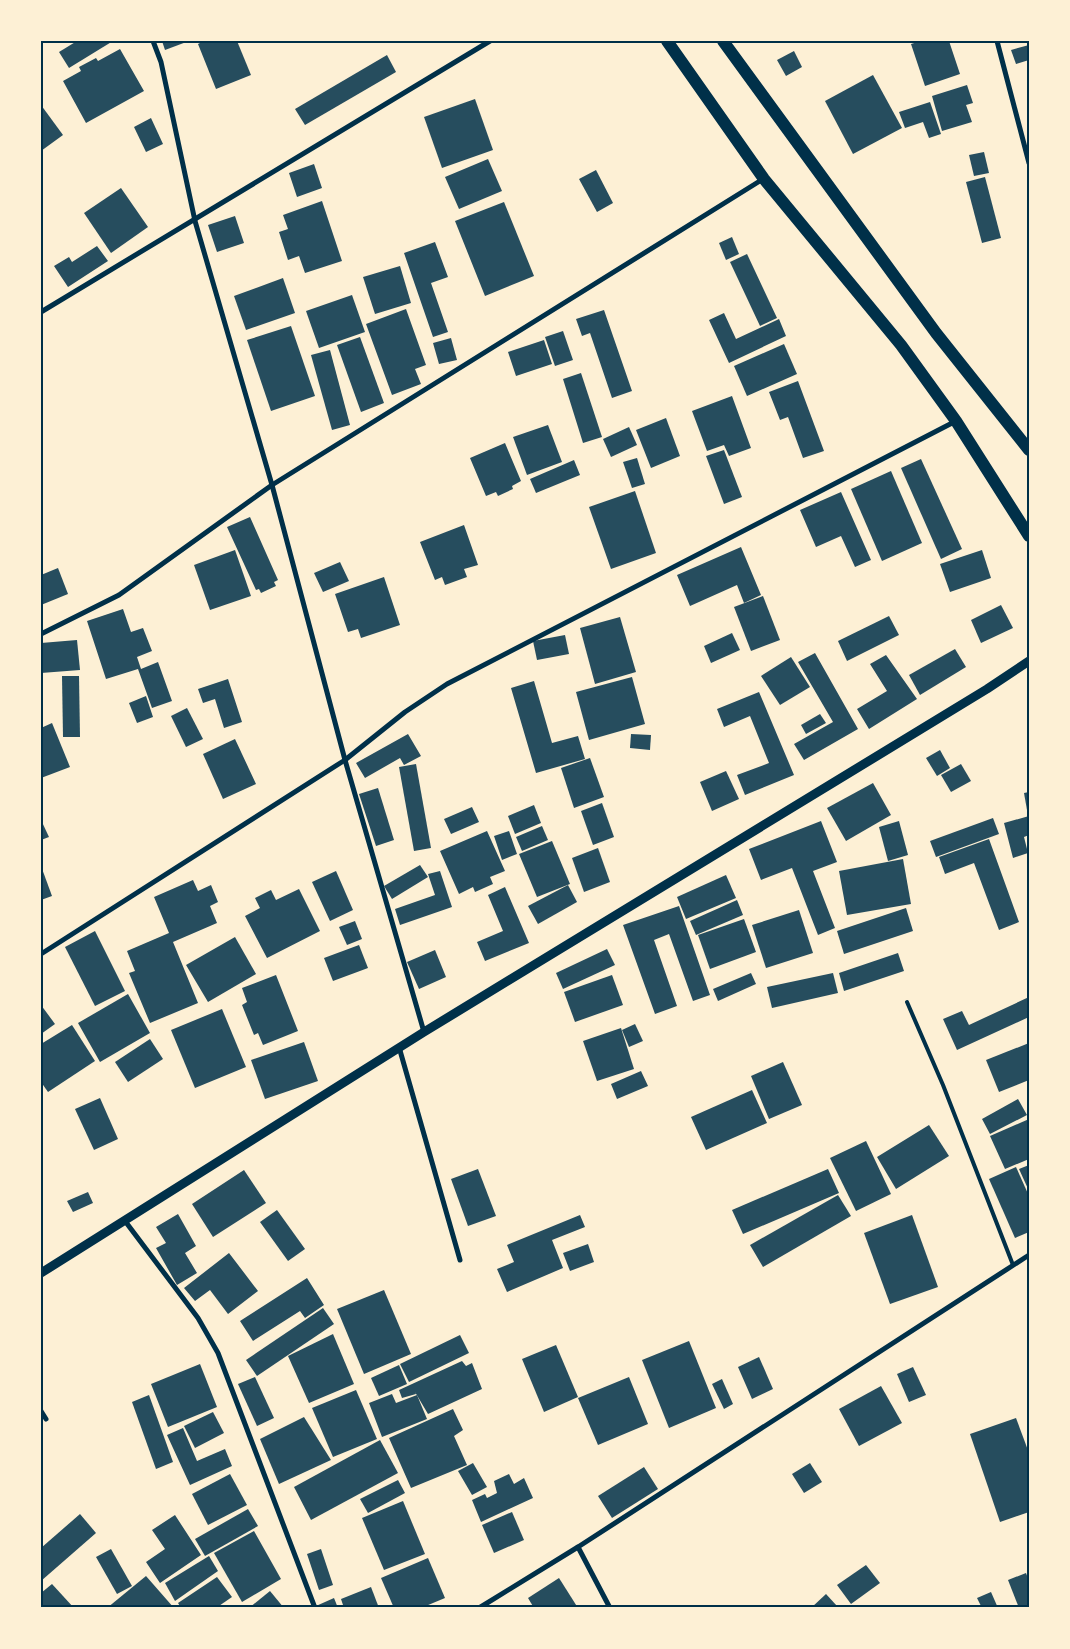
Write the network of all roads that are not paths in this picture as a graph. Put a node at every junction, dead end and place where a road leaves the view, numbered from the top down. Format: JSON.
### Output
{"nodes":[{"id":1,"x":153,"y":41,"type":"edge"},
{"id":2,"x":490,"y":41,"type":"edge"},
{"id":3,"x":667,"y":41,"type":"edge"},
{"id":4,"x":723,"y":41,"type":"edge"},
{"id":5,"x":997,"y":41,"type":"edge"},
{"id":6,"x":1027,"y":143,"type":"edge"},
{"id":7,"x":1029,"y":163,"type":"edge"},
{"id":8,"x":764,"y":178,"type":"junction"},
{"id":9,"x":195,"y":221,"type":"junction"},
{"id":10,"x":41,"y":312,"type":"edge"},
{"id":11,"x":956,"y":421,"type":"junction"},
{"id":12,"x":1029,"y":450,"type":"edge"},
{"id":13,"x":272,"y":485,"type":"junction"},
{"id":14,"x":1029,"y":536,"type":"edge"},
{"id":15,"x":41,"y":634,"type":"edge"},
{"id":16,"x":1029,"y":661,"type":"edge"},
{"id":17,"x":345,"y":760,"type":"junction"},
{"id":18,"x":41,"y":954,"type":"edge"},
{"id":19,"x":907,"y":1002,"type":"dead end"},
{"id":20,"x":424,"y":1032,"type":"junction"},
{"id":21,"x":399,"y":1047,"type":"junction"},
{"id":22,"x":125,"y":1221,"type":"junction"},
{"id":23,"x":1029,"y":1255,"type":"edge"},
{"id":24,"x":460,"y":1260,"type":"dead end"},
{"id":25,"x":1014,"y":1265,"type":"junction"},
{"id":26,"x":41,"y":1273,"type":"edge"},
{"id":27,"x":41,"y":1410,"type":"edge"},
{"id":28,"x":46,"y":1419,"type":"dead end"},
{"id":29,"x":578,"y":1547,"type":"junction"},
{"id":30,"x":315,"y":1608,"type":"edge"},
{"id":31,"x":479,"y":1608,"type":"edge"},
{"id":32,"x":610,"y":1608,"type":"edge"}],
"edges":[{"from":1,"to":9,"type":"street"},
{"from":2,"to":9,"type":"street"},
{"from":3,"to":8,"type":"main road"},
{"from":4,"to":12,"type":"main road"},
{"from":5,"to":6,"type":"street"},
{"from":6,"to":7,"type":"street"},
{"from":8,"to":11,"type":"main road"},
{"from":8,"to":13,"type":"street"},
{"from":9,"to":10,"type":"street"},
{"from":9,"to":13,"type":"street"},
{"from":11,"to":14,"type":"main road"},
{"from":11,"to":17,"type":"street"},
{"from":13,"to":15,"type":"street"},
{"from":13,"to":17,"type":"street"},
{"from":16,"to":20,"type":"street"},
{"from":17,"to":18,"type":"street"},
{"from":17,"to":20,"type":"street"},
{"from":19,"to":25,"type":"lane"},
{"from":20,"to":21,"type":"street"},
{"from":21,"to":22,"type":"street"},
{"from":21,"to":24,"type":"street"},
{"from":22,"to":26,"type":"street"},
{"from":22,"to":30,"type":"street"},
{"from":23,"to":25,"type":"street"},
{"from":25,"to":29,"type":"street"},
{"from":27,"to":28,"type":"street"},
{"from":29,"to":31,"type":"street"},
{"from":29,"to":32,"type":"street"}]}
